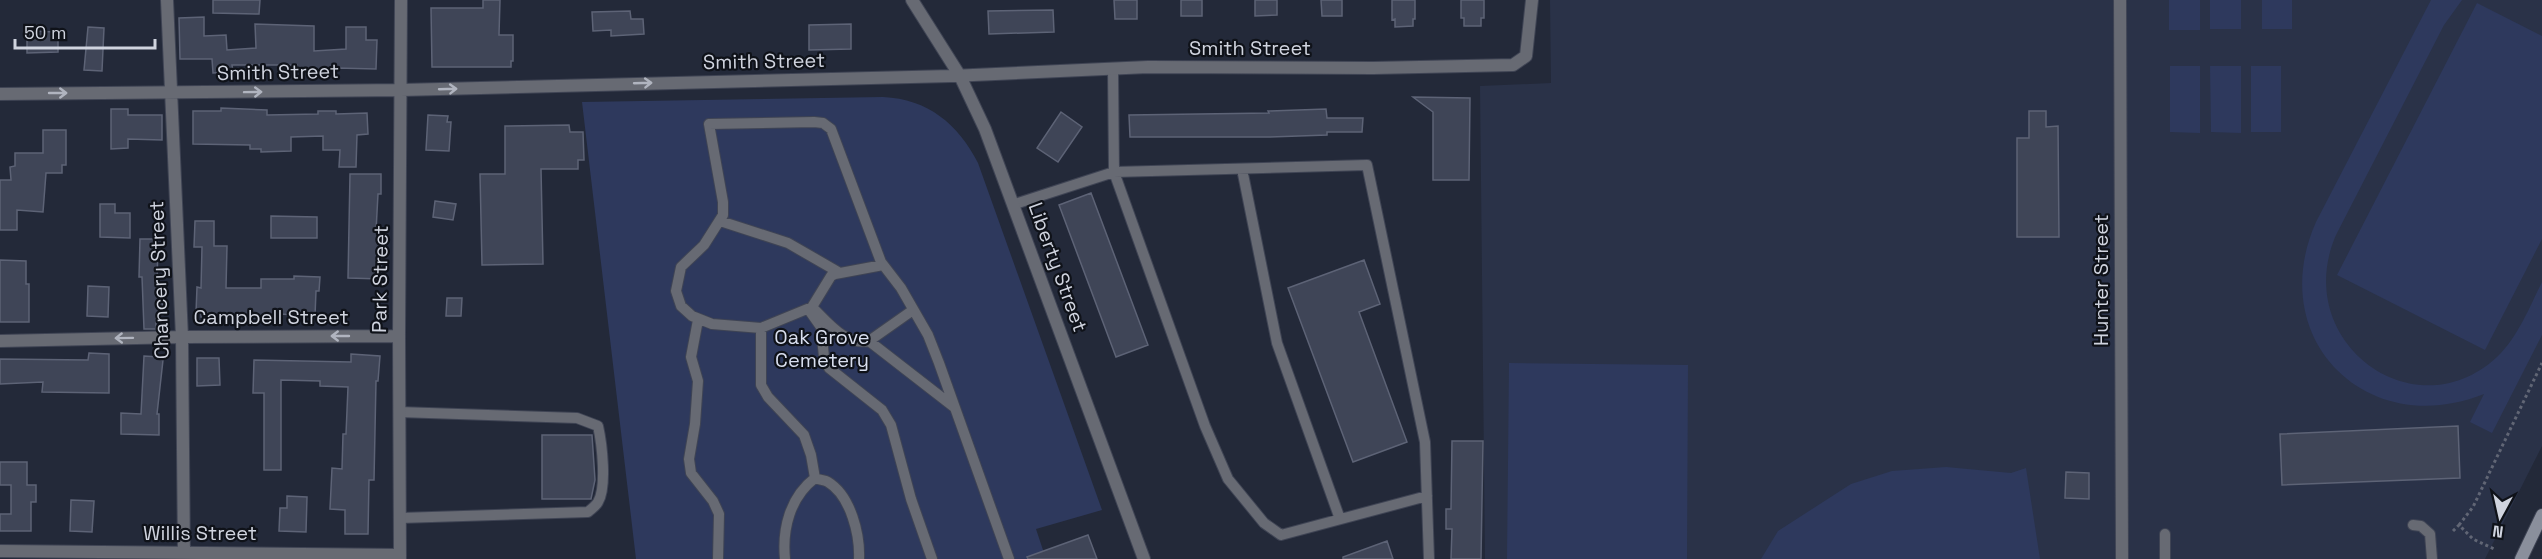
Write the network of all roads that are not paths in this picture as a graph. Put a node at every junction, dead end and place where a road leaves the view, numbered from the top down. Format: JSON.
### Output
{"nodes":[{"id":1,"x":166,"y":0,"type":"edge"},
{"id":2,"x":401,"y":0,"type":"edge"},
{"id":3,"x":912,"y":0,"type":"edge"},
{"id":4,"x":1532,"y":0,"type":"edge"},
{"id":5,"x":2120,"y":0,"type":"edge"},
{"id":6,"x":1113,"y":69,"type":"junction"},
{"id":7,"x":960,"y":76,"type":"junction"},
{"id":8,"x":401,"y":90,"type":"junction"},
{"id":9,"x":171,"y":93,"type":"junction"},
{"id":10,"x":0,"y":94,"type":"edge"},
{"id":11,"x":1242,"y":168,"type":"junction"},
{"id":12,"x":1114,"y":172,"type":"junction"},
{"id":13,"x":1015,"y":204,"type":"junction"},
{"id":14,"x":720,"y":221,"type":"junction"},
{"id":15,"x":883,"y":265,"type":"junction"},
{"id":16,"x":840,"y":273,"type":"junction"},
{"id":17,"x":810,"y":308,"type":"junction"},
{"id":18,"x":913,"y":310,"type":"junction"},
{"id":19,"x":698,"y":320,"type":"junction"},
{"id":20,"x":761,"y":327,"type":"junction"},
{"id":21,"x":399,"y":336,"type":"junction"},
{"id":22,"x":182,"y":337,"type":"junction"},
{"id":23,"x":0,"y":341,"type":"edge"},
{"id":24,"x":869,"y":341,"type":"junction"},
{"id":25,"x":955,"y":407,"type":"junction"},
{"id":26,"x":399,"y":412,"type":"junction"},
{"id":27,"x":815,"y":478,"type":"junction"},
{"id":28,"x":1427,"y":496,"type":"junction"},
{"id":29,"x":2542,"y":515,"type":"edge"},
{"id":30,"x":400,"y":518,"type":"junction"},
{"id":31,"x":1340,"y":519,"type":"junction"},
{"id":32,"x":2413,"y":525,"type":"dead end"},
{"id":33,"x":2165,"y":534,"type":"dead end"},
{"id":34,"x":0,"y":551,"type":"edge"},
{"id":35,"x":184,"y":555,"type":"edge"},
{"id":36,"x":400,"y":557,"type":"edge"},
{"id":37,"x":718,"y":559,"type":"edge"},
{"id":38,"x":785,"y":559,"type":"edge"},
{"id":39,"x":859,"y":559,"type":"edge"},
{"id":40,"x":932,"y":559,"type":"edge"},
{"id":41,"x":1009,"y":559,"type":"edge"},
{"id":42,"x":1144,"y":559,"type":"edge"},
{"id":43,"x":1430,"y":559,"type":"edge"},
{"id":44,"x":2122,"y":559,"type":"edge"},
{"id":45,"x":2165,"y":559,"type":"edge"},
{"id":46,"x":2432,"y":559,"type":"edge"},
{"id":47,"x":2520,"y":559,"type":"edge"}],
"edges":[{"from":1,"to":9,"type":"street","name":"Chancery Street"},
{"from":2,"to":8,"type":"street","name":"Park Street"},
{"from":3,"to":7,"type":"street","name":"Liberty Street"},
{"from":4,"to":6,"type":"street","name":"Smith Street"},
{"from":5,"to":44,"type":"street","name":"Hunter Street"},
{"from":6,"to":7,"type":"street","name":"Smith Street"},
{"from":6,"to":12,"type":"lane"},
{"from":8,"to":7,"type":"street","name":"Smith Street","one_way":true},
{"from":7,"to":13,"type":"street","name":"Liberty Street"},
{"from":9,"to":8,"type":"street","name":"Smith Street","one_way":true},
{"from":8,"to":21,"type":"street","name":"Park Street"},
{"from":10,"to":9,"type":"street","name":"Smith Street","one_way":true},
{"from":9,"to":22,"type":"street","name":"Chancery Street"},
{"from":11,"to":12,"type":"lane"},
{"from":11,"to":28,"type":"lane"},
{"from":11,"to":31,"type":"lane"},
{"from":12,"to":13,"type":"lane"},
{"from":12,"to":31,"type":"lane"},
{"from":13,"to":42,"type":"street","name":"Liberty Street"},
{"from":14,"to":15,"type":"lane"},
{"from":14,"to":16,"type":"lane"},
{"from":14,"to":19,"type":"lane"},
{"from":15,"to":16,"type":"lane"},
{"from":15,"to":18,"type":"lane"},
{"from":16,"to":17,"type":"lane"},
{"from":17,"to":20,"type":"lane"},
{"from":17,"to":24,"type":"lane"},
{"from":17,"to":40,"type":"lane"},
{"from":18,"to":24,"type":"lane"},
{"from":18,"to":25,"type":"lane"},
{"from":19,"to":20,"type":"lane"},
{"from":19,"to":37,"type":"lane"},
{"from":20,"to":27,"type":"lane"},
{"from":21,"to":22,"type":"street","name":"Campbell Street","one_way":true},
{"from":21,"to":26,"type":"street","name":"Park Street"},
{"from":22,"to":23,"type":"street","name":"Campbell Street","one_way":true},
{"from":22,"to":35,"type":"street","name":"Chancery Street"},
{"from":24,"to":25,"type":"lane"},
{"from":25,"to":41,"type":"lane"},
{"from":26,"to":30,"type":"street","name":"Park Street"},
{"from":26,"to":30,"type":"lane"},
{"from":27,"to":38,"type":"lane"},
{"from":27,"to":39,"type":"lane"},
{"from":28,"to":31,"type":"lane"},
{"from":28,"to":43,"type":"lane"},
{"from":29,"to":47,"type":"main road"},
{"from":30,"to":36,"type":"street","name":"Park Street"},
{"from":32,"to":46,"type":"lane"},
{"from":33,"to":45,"type":"lane"},
{"from":34,"to":35,"type":"street","name":"Willis Street"},
{"from":35,"to":36,"type":"street","name":"Willis Street"}]}
